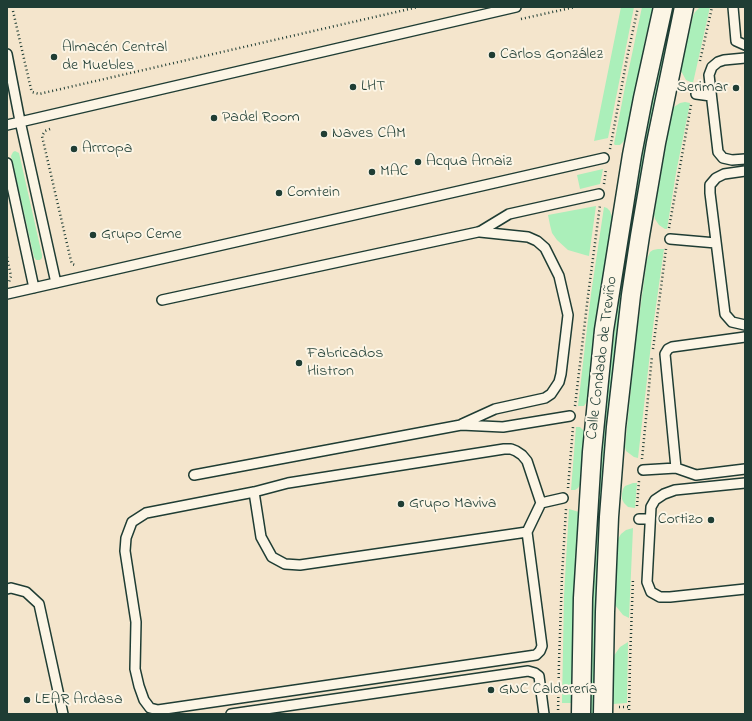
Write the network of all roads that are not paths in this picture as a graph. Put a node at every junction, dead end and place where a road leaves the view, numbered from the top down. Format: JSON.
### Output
{"nodes":[{"id":1,"x":516,"y":7,"type":"edge"},
{"id":2,"x":663,"y":7,"type":"edge"},
{"id":3,"x":684,"y":7,"type":"edge"},
{"id":4,"x":733,"y":7,"type":"edge"},
{"id":5,"x":745,"y":45,"type":"edge"},
{"id":6,"x":7,"y":54,"type":"edge"},
{"id":7,"x":745,"y":58,"type":"edge"},
{"id":8,"x":696,"y":94,"type":"dead end"},
{"id":9,"x":711,"y":96,"type":"junction"},
{"id":10,"x":20,"y":121,"type":"junction"},
{"id":11,"x":7,"y":125,"type":"edge"},
{"id":12,"x":607,"y":158,"type":"road end"},
{"id":13,"x":745,"y":159,"type":"edge"},
{"id":14,"x":7,"y":163,"type":"edge"},
{"id":15,"x":745,"y":171,"type":"edge"},
{"id":16,"x":601,"y":193,"type":"road end"},
{"id":17,"x":478,"y":232,"type":"junction"},
{"id":18,"x":670,"y":239,"type":"dead end"},
{"id":19,"x":716,"y":243,"type":"junction"},
{"id":20,"x":56,"y":283,"type":"junction"},
{"id":21,"x":34,"y":288,"type":"junction"},
{"id":22,"x":7,"y":294,"type":"edge"},
{"id":23,"x":162,"y":300,"type":"dead end"},
{"id":24,"x":745,"y":326,"type":"edge"},
{"id":25,"x":745,"y":337,"type":"edge"},
{"id":26,"x":572,"y":416,"type":"road end"},
{"id":27,"x":461,"y":425,"type":"junction"},
{"id":28,"x":676,"y":468,"type":"junction"},
{"id":29,"x":745,"y":469,"type":"edge"},
{"id":30,"x":643,"y":470,"type":"dead end"},
{"id":31,"x":194,"y":475,"type":"dead end"},
{"id":32,"x":745,"y":483,"type":"edge"},
{"id":33,"x":254,"y":492,"type":"junction"},
{"id":34,"x":566,"y":499,"type":"road end"},
{"id":35,"x":541,"y":503,"type":"junction"},
{"id":36,"x":639,"y":518,"type":"dead end"},
{"id":37,"x":650,"y":519,"type":"junction"},
{"id":38,"x":527,"y":532,"type":"junction"},
{"id":39,"x":7,"y":589,"type":"edge"},
{"id":40,"x":745,"y":589,"type":"edge"},
{"id":41,"x":63,"y":714,"type":"edge"},
{"id":42,"x":231,"y":714,"type":"edge"},
{"id":43,"x":544,"y":714,"type":"edge"},
{"id":44,"x":581,"y":714,"type":"edge"},
{"id":45,"x":603,"y":714,"type":"edge"}],
"edges":[{"from":1,"to":10,"type":"lane"},
{"from":2,"to":44,"type":"street","name":"Calle Condado de Treviño"},
{"from":3,"to":45,"type":"street","name":"Calle Condado de Treviño"},
{"from":4,"to":5,"type":"lane"},
{"from":6,"to":10,"type":"lane"},
{"from":7,"to":9,"type":"lane"},
{"from":8,"to":9,"type":"lane"},
{"from":9,"to":13,"type":"lane"},
{"from":10,"to":11,"type":"lane"},
{"from":10,"to":20,"type":"lane"},
{"from":12,"to":20,"type":"lane"},
{"from":14,"to":21,"type":"lane"},
{"from":15,"to":19,"type":"lane"},
{"from":16,"to":17,"type":"lane"},
{"from":17,"to":23,"type":"lane"},
{"from":17,"to":27,"type":"lane"},
{"from":18,"to":19,"type":"lane"},
{"from":19,"to":24,"type":"lane"},
{"from":20,"to":21,"type":"lane"},
{"from":21,"to":22,"type":"lane"},
{"from":25,"to":28,"type":"lane"},
{"from":26,"to":27,"type":"lane"},
{"from":27,"to":31,"type":"lane"},
{"from":28,"to":29,"type":"lane"},
{"from":28,"to":30,"type":"lane"},
{"from":32,"to":37,"type":"lane"},
{"from":33,"to":35,"type":"lane"},
{"from":33,"to":38,"type":"lane"},
{"from":33,"to":38,"type":"lane"},
{"from":34,"to":35,"type":"lane"},
{"from":35,"to":38,"type":"lane"},
{"from":36,"to":37,"type":"lane"},
{"from":37,"to":40,"type":"lane"},
{"from":39,"to":41,"type":"lane"},
{"from":42,"to":43,"type":"lane"}]}
